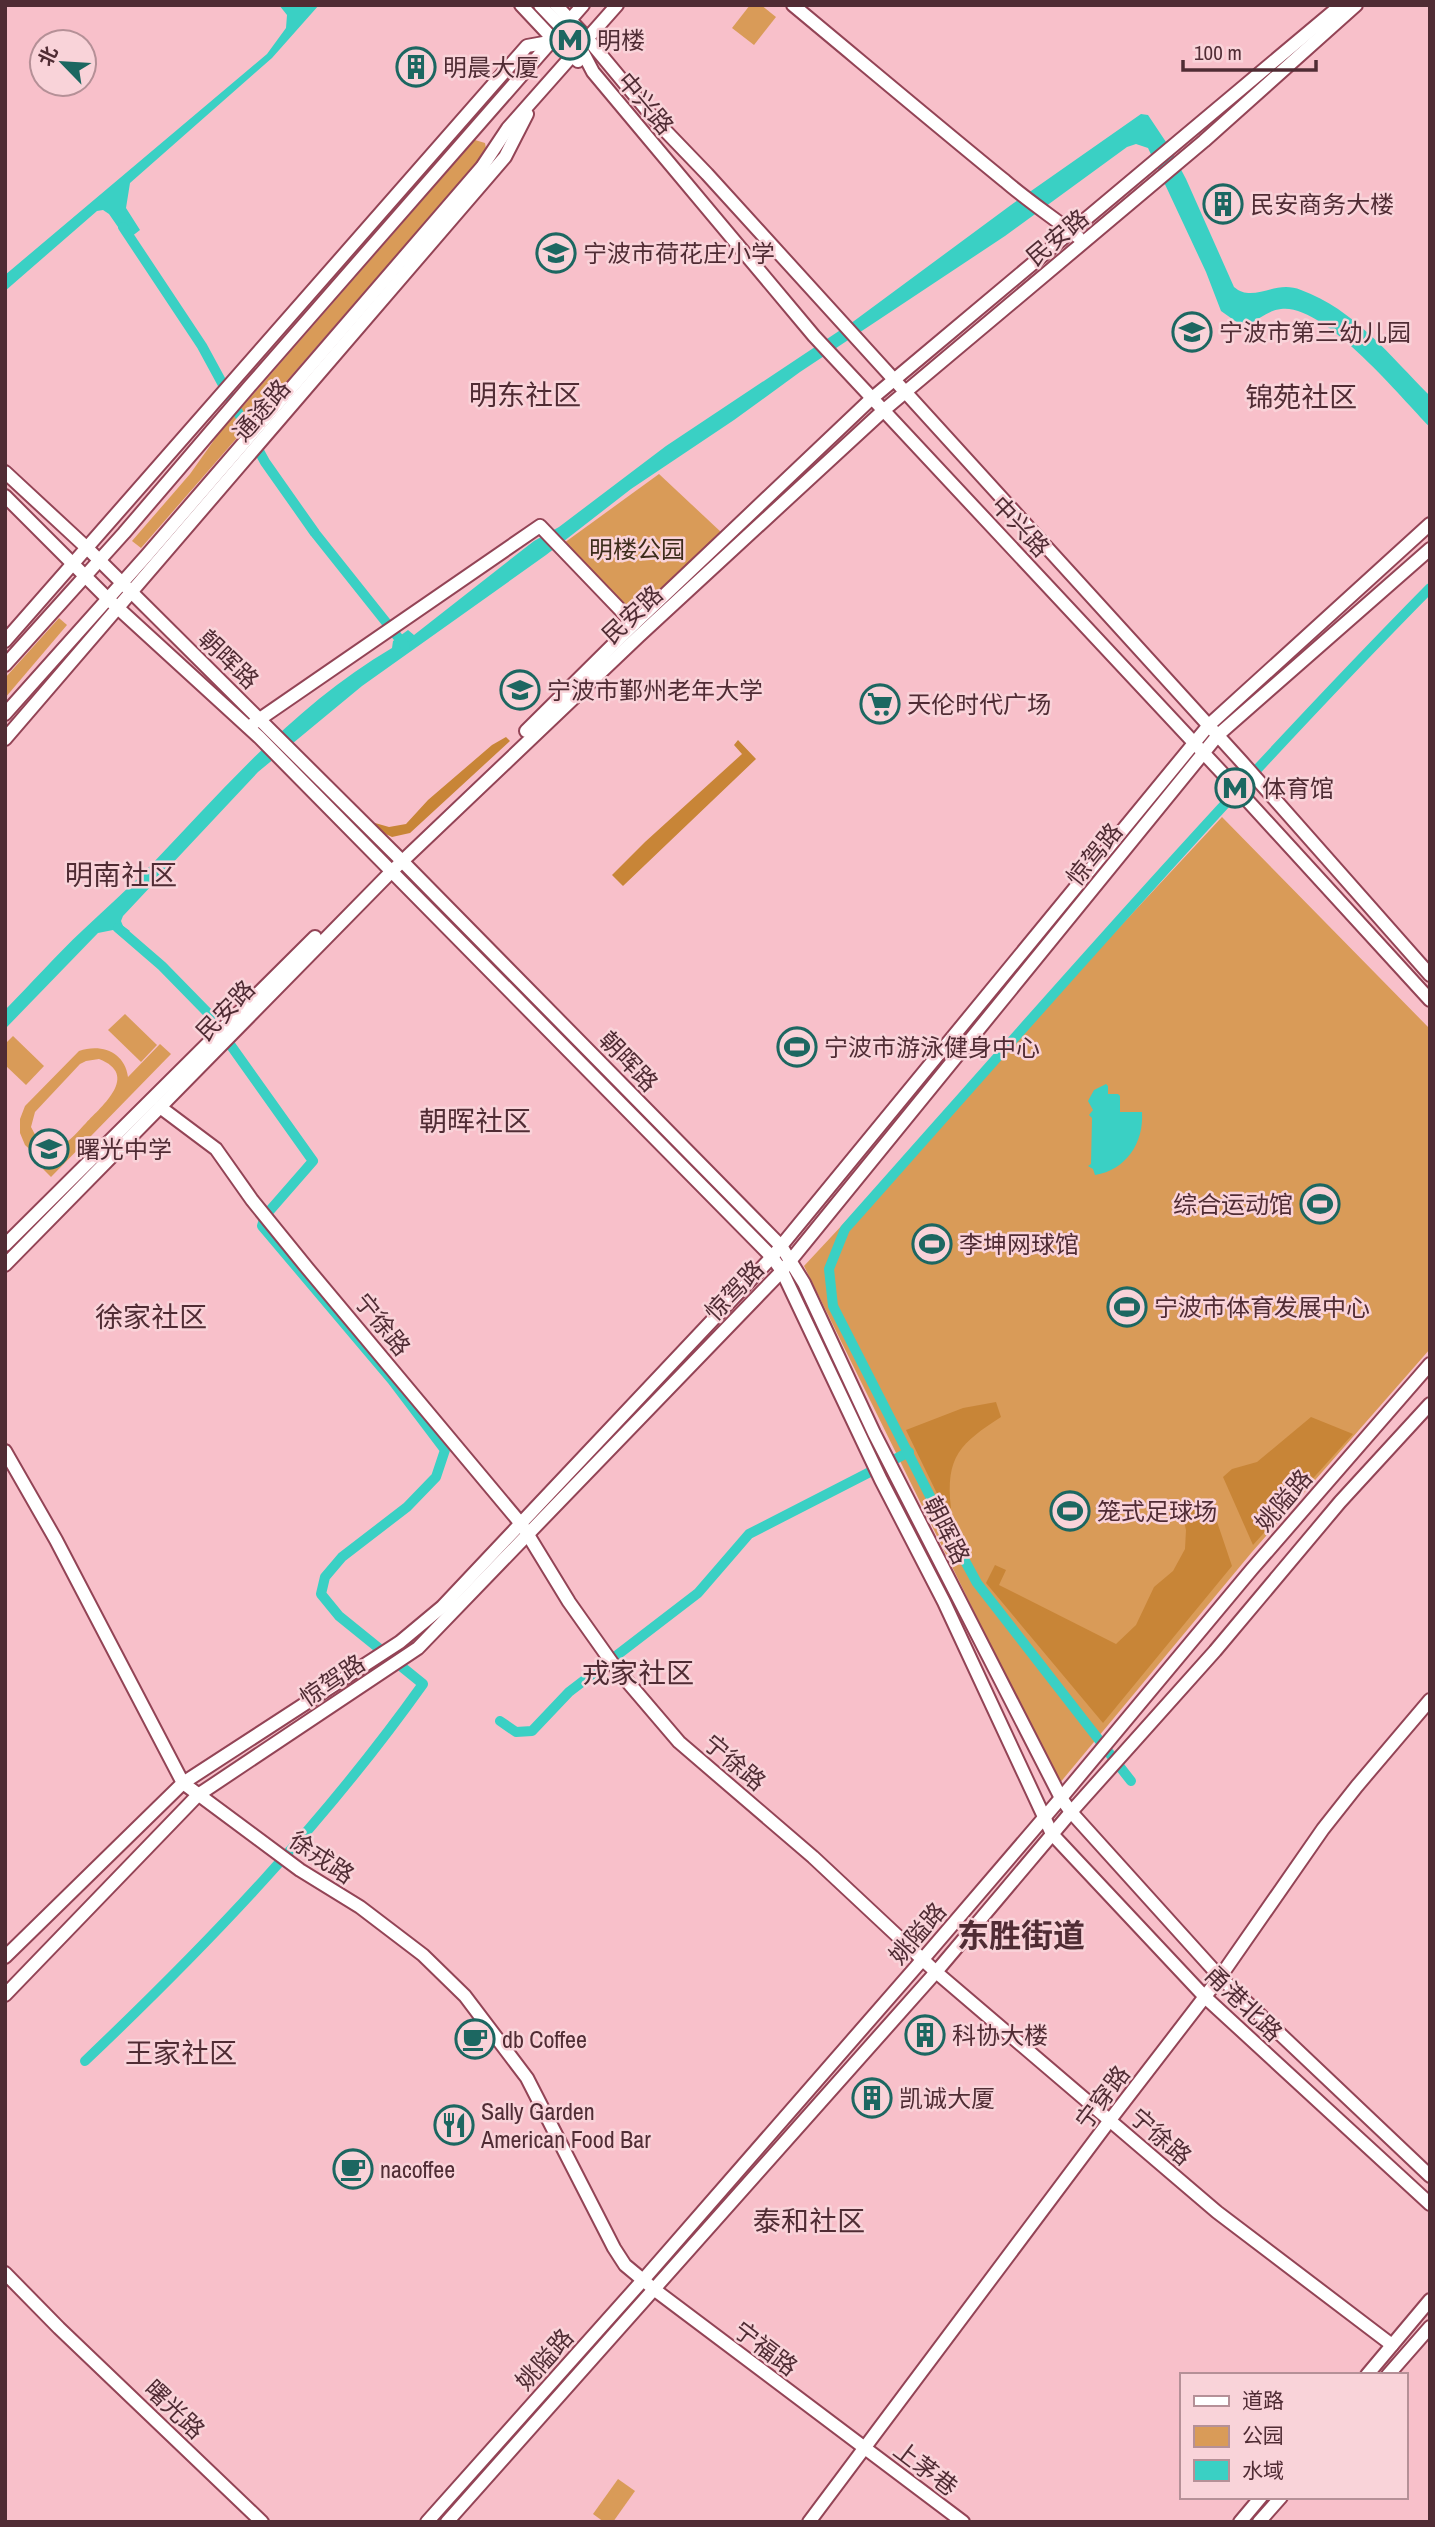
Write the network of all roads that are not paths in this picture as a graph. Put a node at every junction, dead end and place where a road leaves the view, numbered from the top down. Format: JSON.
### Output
{"nodes":[{"id":1,"x":521,"y":5,"type":"edge"},
{"id":2,"x":540,"y":5,"type":"edge"},
{"id":3,"x":556,"y":5,"type":"edge"},
{"id":4,"x":564,"y":5,"type":"edge"},
{"id":5,"x":583,"y":5,"type":"edge"},
{"id":6,"x":617,"y":5,"type":"edge"},
{"id":7,"x":793,"y":5,"type":"edge"},
{"id":8,"x":1341,"y":5,"type":"edge"},
{"id":9,"x":1356,"y":5,"type":"edge"},
{"id":10,"x":568,"y":21,"type":"junction"},
{"id":11,"x":551,"y":40,"type":"junction"},
{"id":12,"x":583,"y":44,"type":"junction"},
{"id":13,"x":534,"y":99,"type":"junction"},
{"id":14,"x":1071,"y":232,"type":"junction"},
{"id":15,"x":1084,"y":242,"type":"junction"},
{"id":16,"x":894,"y":380,"type":"junction"},
{"id":17,"x":906,"y":393,"type":"junction"},
{"id":18,"x":872,"y":398,"type":"junction"},
{"id":19,"x":884,"y":410,"type":"junction"},
{"id":20,"x":238,"y":459,"type":"junction"},
{"id":21,"x":5,"y":472,"type":"edge"},
{"id":22,"x":5,"y":496,"type":"edge"},
{"id":23,"x":1430,"y":524,"type":"edge"},
{"id":24,"x":87,"y":548,"type":"junction"},
{"id":25,"x":1430,"y":549,"type":"edge"},
{"id":26,"x":99,"y":560,"type":"junction"},
{"id":27,"x":73,"y":564,"type":"junction"},
{"id":28,"x":84,"y":577,"type":"junction"},
{"id":29,"x":121,"y":582,"type":"junction"},
{"id":30,"x":132,"y":593,"type":"junction"},
{"id":31,"x":107,"y":598,"type":"junction"},
{"id":32,"x":118,"y":609,"type":"junction"},
{"id":33,"x":634,"y":624,"type":"junction"},
{"id":34,"x":5,"y":641,"type":"edge"},
{"id":35,"x":5,"y":665,"type":"edge"},
{"id":36,"x":5,"y":714,"type":"edge"},
{"id":37,"x":263,"y":722,"type":"junction"},
{"id":38,"x":248,"y":727,"type":"junction"},
{"id":39,"x":1213,"y":730,"type":"junction"},
{"id":40,"x":5,"y":739,"type":"edge"},
{"id":41,"x":1199,"y":747,"type":"junction"},
{"id":42,"x":400,"y":858,"type":"junction"},
{"id":43,"x":389,"y":868,"type":"junction"},
{"id":44,"x":1430,"y":975,"type":"edge"},
{"id":45,"x":1430,"y":1000,"type":"edge"},
{"id":46,"x":210,"y":1049,"type":"junction"},
{"id":47,"x":160,"y":1107,"type":"junction"},
{"id":48,"x":5,"y":1245,"type":"edge"},
{"id":49,"x":777,"y":1251,"type":"junction"},
{"id":50,"x":5,"y":1265,"type":"edge"},
{"id":51,"x":786,"y":1267,"type":"junction"},
{"id":52,"x":1430,"y":1364,"type":"edge"},
{"id":53,"x":1430,"y":1404,"type":"edge"},
{"id":54,"x":5,"y":1451,"type":"edge"},
{"id":55,"x":525,"y":1529,"type":"junction"},
{"id":56,"x":1430,"y":1700,"type":"edge"},
{"id":57,"x":183,"y":1783,"type":"junction"},
{"id":58,"x":198,"y":1795,"type":"junction"},
{"id":59,"x":1061,"y":1798,"type":"junction"},
{"id":60,"x":1071,"y":1812,"type":"junction"},
{"id":61,"x":1043,"y":1818,"type":"junction"},
{"id":62,"x":1052,"y":1834,"type":"junction"},
{"id":63,"x":5,"y":1957,"type":"edge"},
{"id":64,"x":923,"y":1959,"type":"junction"},
{"id":65,"x":936,"y":1972,"type":"junction"},
{"id":66,"x":1220,"y":1977,"type":"junction"},
{"id":67,"x":5,"y":1995,"type":"edge"},
{"id":68,"x":1205,"y":1997,"type":"junction"},
{"id":69,"x":1110,"y":2120,"type":"junction"},
{"id":70,"x":1430,"y":2175,"type":"edge"},
{"id":71,"x":1430,"y":2204,"type":"edge"},
{"id":72,"x":5,"y":2273,"type":"edge"},
{"id":73,"x":643,"y":2280,"type":"junction"},
{"id":74,"x":655,"y":2290,"type":"junction"},
{"id":75,"x":1430,"y":2300,"type":"edge"},
{"id":76,"x":1430,"y":2327,"type":"edge"},
{"id":77,"x":1392,"y":2345,"type":"junction"},
{"id":78,"x":1369,"y":2373,"type":"edge"},
{"id":79,"x":1390,"y":2373,"type":"edge"},
{"id":80,"x":865,"y":2449,"type":"junction"},
{"id":81,"x":1259,"y":2499,"type":"edge"},
{"id":82,"x":1279,"y":2499,"type":"edge"},
{"id":83,"x":262,"y":2522,"type":"edge"},
{"id":84,"x":427,"y":2522,"type":"edge"},
{"id":85,"x":447,"y":2522,"type":"edge"},
{"id":86,"x":809,"y":2522,"type":"edge"},
{"id":87,"x":963,"y":2522,"type":"edge"},
{"id":88,"x":1240,"y":2522,"type":"edge"},
{"id":89,"x":1259,"y":2522,"type":"edge"}],
"edges":[{"from":1,"to":11,"type":"main road","name":"中兴路"},
{"from":2,"to":10,"type":"main road","name":"中兴路"},
{"from":3,"to":10,"type":"main road","name":"中兴路"},
{"from":4,"to":10,"type":"main road","name":"中兴路"},
{"from":5,"to":10,"type":"main road","name":"通途路"},
{"from":6,"to":12,"type":"main road","name":"通途路"},
{"from":7,"to":14,"type":"main road"},
{"from":8,"to":14,"type":"main road","name":"民安路"},
{"from":9,"to":15,"type":"main road","name":"民安路"},
{"from":10,"to":11,"type":"main road","name":"通途路"},
{"from":10,"to":12,"type":"main road","name":"中兴路"},
{"from":11,"to":12,"type":"main road","name":"中兴路"},
{"from":11,"to":24,"type":"main road","name":"通途路"},
{"from":11,"to":26,"type":"main road","name":"通途路"},
{"from":12,"to":13,"type":"main road","name":"通途路"},
{"from":12,"to":16,"type":"main road","name":"中兴路"},
{"from":12,"to":18,"type":"main road","name":"中兴路"},
{"from":13,"to":20,"type":"main road","name":"通途路"},
{"from":13,"to":20,"type":"main road","name":"通途路"},
{"from":14,"to":15,"type":"main road"},
{"from":14,"to":16,"type":"main road","name":"民安路"},
{"from":15,"to":17,"type":"main road","name":"民安路"},
{"from":16,"to":17,"type":"main road","name":"中兴路"},
{"from":16,"to":18,"type":"main road","name":"民安路"},
{"from":17,"to":19,"type":"main road","name":"民安路"},
{"from":17,"to":39,"type":"main road","name":"中兴路"},
{"from":18,"to":19,"type":"main road","name":"中兴路"},
{"from":18,"to":33,"type":"main road","name":"民安路"},
{"from":19,"to":41,"type":"main road","name":"中兴路"},
{"from":19,"to":42,"type":"main road","name":"民安路"},
{"from":20,"to":29,"type":"main road","name":"通途路"},
{"from":20,"to":30,"type":"main road","name":"通途路"},
{"from":21,"to":24,"type":"main road","name":"朝晖路"},
{"from":22,"to":27,"type":"main road","name":"朝晖路"},
{"from":23,"to":39,"type":"main road","name":"惊驾路"},
{"from":24,"to":26,"type":"main road","name":"朝晖路"},
{"from":24,"to":27,"type":"main road","name":"通途路"},
{"from":25,"to":39,"type":"main road","name":"惊驾路"},
{"from":26,"to":28,"type":"main road","name":"通途路"},
{"from":26,"to":29,"type":"main road","name":"朝晖路"},
{"from":27,"to":28,"type":"main road","name":"朝晖路"},
{"from":27,"to":34,"type":"main road","name":"通途路"},
{"from":28,"to":31,"type":"main road","name":"朝晖路"},
{"from":28,"to":35,"type":"main road","name":"通途路"},
{"from":29,"to":30,"type":"main road","name":"朝晖路"},
{"from":29,"to":31,"type":"main road","name":"通途路"},
{"from":30,"to":32,"type":"main road","name":"通途路"},
{"from":30,"to":37,"type":"main road","name":"朝晖路"},
{"from":31,"to":32,"type":"main road","name":"朝晖路"},
{"from":31,"to":36,"type":"main road","name":"通途路"},
{"from":32,"to":38,"type":"main road","name":"朝晖路"},
{"from":32,"to":40,"type":"main road","name":"通途路"},
{"from":33,"to":37,"type":"main road"},
{"from":33,"to":42,"type":"main road","name":"民安路"},
{"from":37,"to":38,"type":"main road"},
{"from":37,"to":42,"type":"main road","name":"朝晖路"},
{"from":38,"to":43,"type":"main road","name":"朝晖路"},
{"from":39,"to":41,"type":"main road","name":"惊驾路"},
{"from":39,"to":44,"type":"main road","name":"中兴路"},
{"from":41,"to":45,"type":"main road","name":"中兴路"},
{"from":41,"to":49,"type":"main road","name":"惊驾路"},
{"from":41,"to":51,"type":"main road","name":"惊驾路"},
{"from":42,"to":43,"type":"main road","name":"民安路"},
{"from":42,"to":49,"type":"main road","name":"朝晖路"},
{"from":43,"to":46,"type":"main road","name":"民安路"},
{"from":43,"to":49,"type":"main road","name":"朝晖路"},
{"from":46,"to":47,"type":"main road","name":"民安路"},
{"from":46,"to":48,"type":"main road","name":"民安路"},
{"from":47,"to":50,"type":"main road","name":"民安路"},
{"from":47,"to":55,"type":"main road","name":"宁徐路"},
{"from":49,"to":51,"type":"main road","name":"朝晖路"},
{"from":49,"to":55,"type":"main road","name":"惊驾路"},
{"from":51,"to":55,"type":"main road","name":"惊驾路"},
{"from":51,"to":59,"type":"main road","name":"朝晖路"},
{"from":51,"to":61,"type":"main road","name":"朝晖路"},
{"from":52,"to":59,"type":"main road","name":"姚隘路"},
{"from":53,"to":60,"type":"main road","name":"姚隘路"},
{"from":54,"to":57,"type":"main road","name":"徐戎路"},
{"from":55,"to":57,"type":"main road","name":"惊驾路"},
{"from":55,"to":58,"type":"main road","name":"惊驾路"},
{"from":55,"to":64,"type":"main road","name":"宁徐路"},
{"from":56,"to":66,"type":"main road","name":"宁穿路"},
{"from":57,"to":58,"type":"main road","name":"徐戎路"},
{"from":57,"to":63,"type":"main road","name":"惊驾路"},
{"from":58,"to":67,"type":"main road","name":"惊驾路"},
{"from":58,"to":73,"type":"main road","name":"徐戎路"},
{"from":59,"to":60,"type":"main road","name":"甬港北路"},
{"from":59,"to":61,"type":"main road","name":"姚隘路"},
{"from":60,"to":62,"type":"main road","name":"姚隘路"},
{"from":60,"to":66,"type":"main road","name":"甬港北路"},
{"from":61,"to":62,"type":"main road","name":"甬港北路"},
{"from":61,"to":64,"type":"main road","name":"姚隘路"},
{"from":62,"to":65,"type":"main road","name":"姚隘路"},
{"from":62,"to":68,"type":"main road","name":"甬港北路"},
{"from":64,"to":65,"type":"main road","name":"宁徐路"},
{"from":64,"to":73,"type":"main road","name":"姚隘路"},
{"from":65,"to":69,"type":"main road","name":"宁徐路"},
{"from":65,"to":74,"type":"main road","name":"姚隘路"},
{"from":66,"to":68,"type":"main road","name":"宁穿路"},
{"from":66,"to":70,"type":"main road","name":"甬港北路"},
{"from":68,"to":69,"type":"main road","name":"宁穿路"},
{"from":68,"to":71,"type":"main road","name":"甬港北路"},
{"from":69,"to":77,"type":"main road","name":"宁徐路"},
{"from":69,"to":80,"type":"main road","name":"宁穿路"},
{"from":72,"to":83,"type":"main road","name":"曙光路"},
{"from":73,"to":74,"type":"main road","name":"宁福路"},
{"from":73,"to":84,"type":"main road","name":"姚隘路"},
{"from":74,"to":80,"type":"main road","name":"宁福路"},
{"from":74,"to":85,"type":"main road","name":"姚隘路"},
{"from":75,"to":77,"type":"main road"},
{"from":76,"to":79,"type":"main road"},
{"from":77,"to":78,"type":"main road"},
{"from":80,"to":86,"type":"main road","name":"宁穿路"},
{"from":80,"to":87,"type":"main road","name":"上茅巷"},
{"from":81,"to":88,"type":"main road"},
{"from":82,"to":89,"type":"main road"}]}
